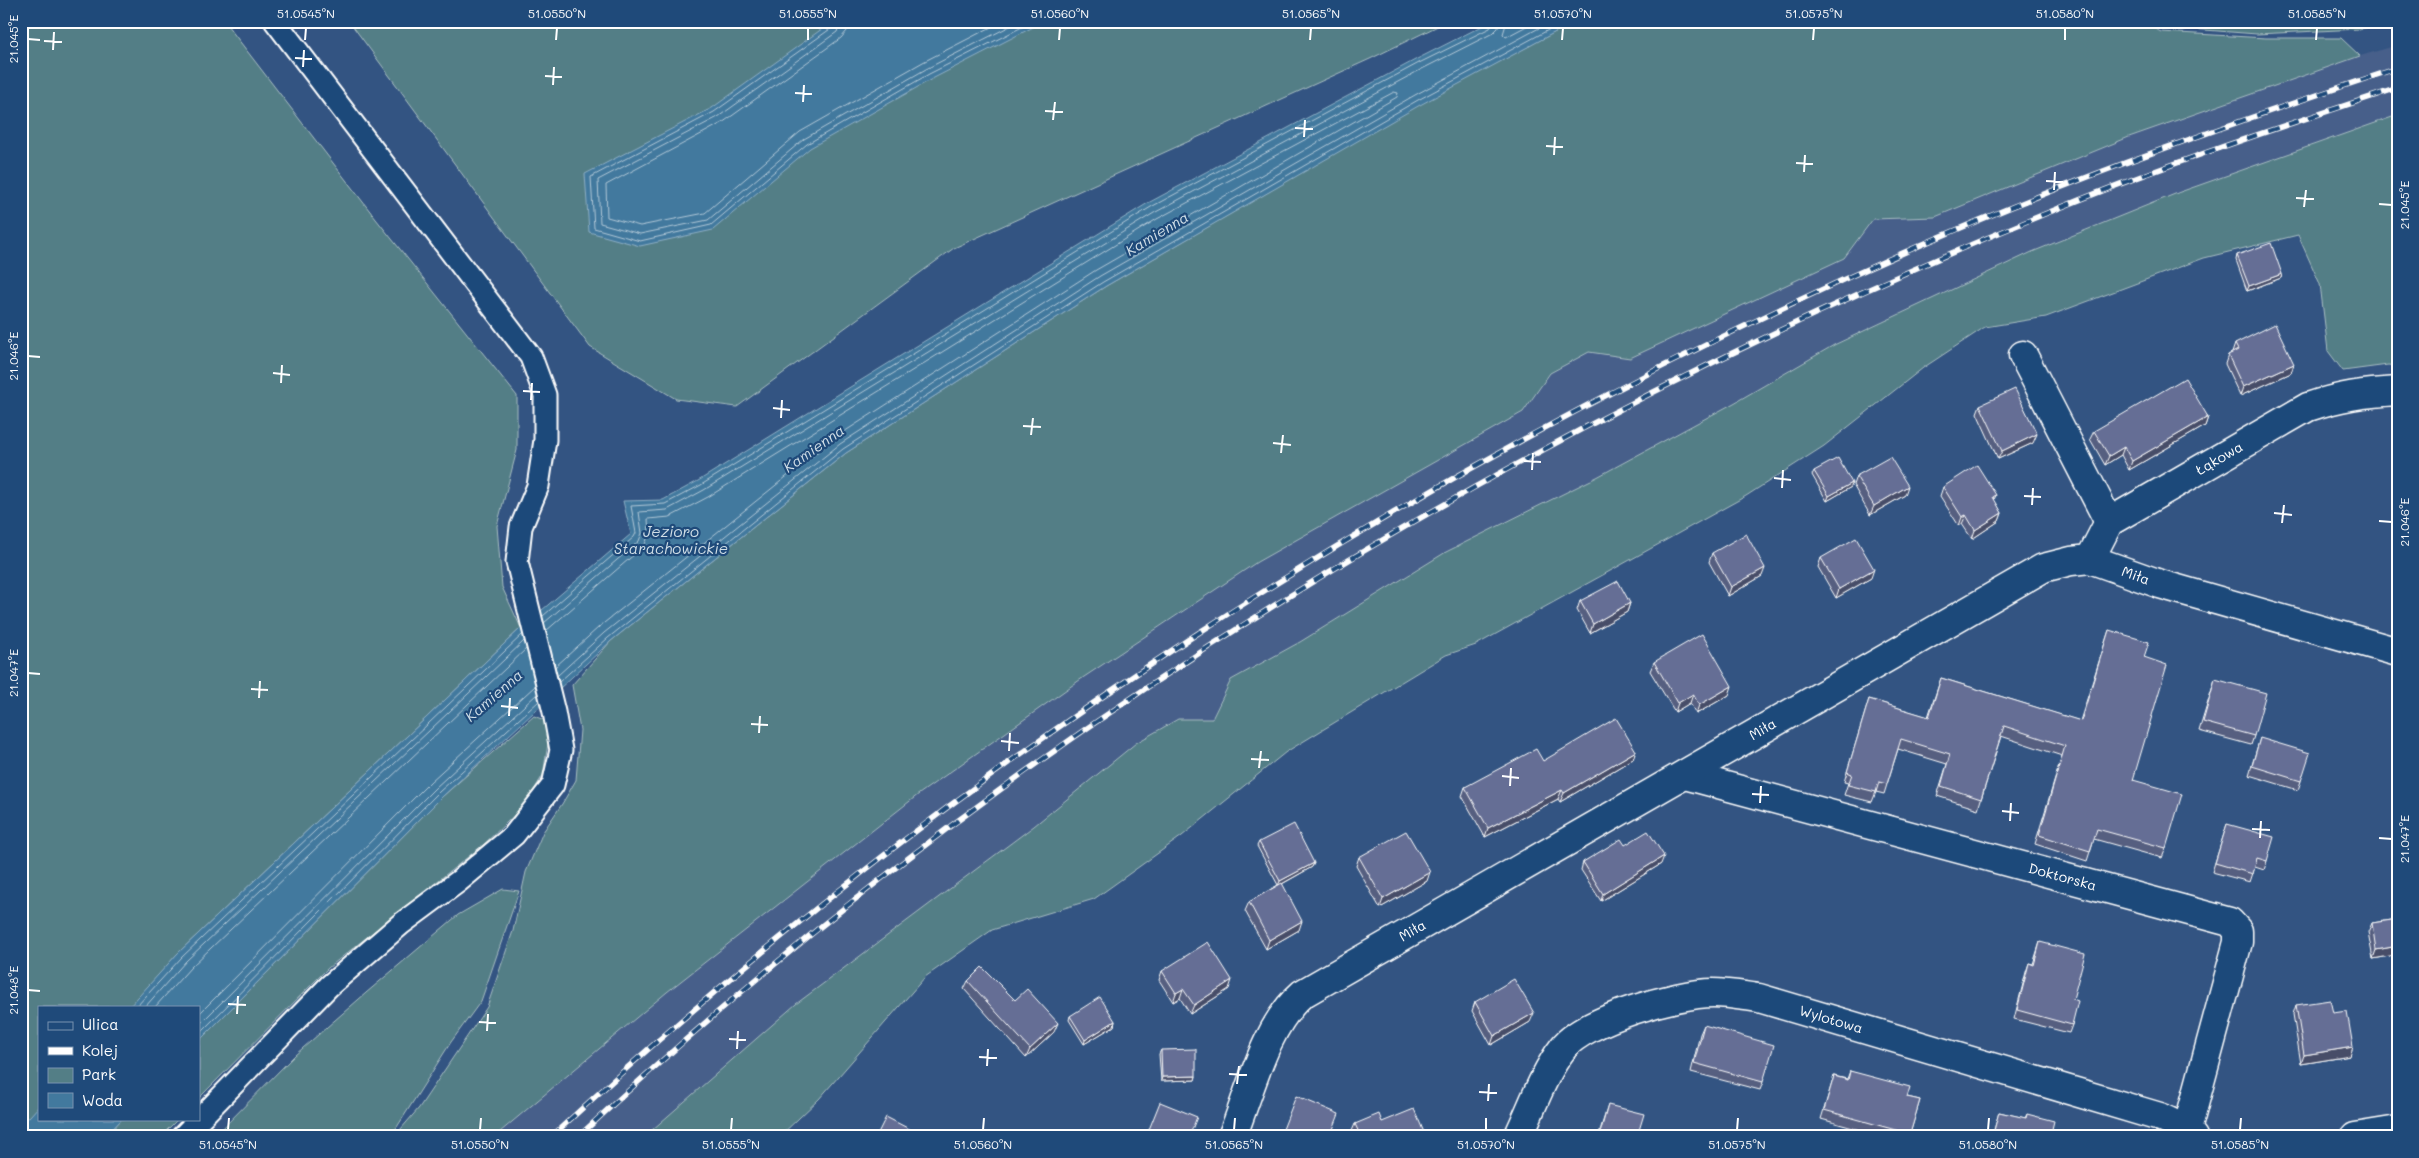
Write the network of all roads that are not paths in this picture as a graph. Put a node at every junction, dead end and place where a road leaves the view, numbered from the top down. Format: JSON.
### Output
{"nodes":[{"id":1,"x":275,"y":21,"type":"edge"},
{"id":2,"x":2023,"y":355,"type":"dead end"},
{"id":3,"x":2398,"y":392,"type":"edge"},
{"id":4,"x":2109,"y":522,"type":"junction"},
{"id":5,"x":2090,"y":560,"type":"junction"},
{"id":6,"x":2398,"y":652,"type":"edge"},
{"id":7,"x":1685,"y":775,"type":"junction"},
{"id":8,"x":200,"y":1118,"type":"edge"},
{"id":9,"x":198,"y":1120,"type":"edge"},
{"id":10,"x":2398,"y":1130,"type":"edge"},
{"id":11,"x":2190,"y":1133,"type":"edge"},
{"id":12,"x":182,"y":1137,"type":"edge"},
{"id":13,"x":1232,"y":1137,"type":"edge"},
{"id":14,"x":1518,"y":1137,"type":"edge"},
{"id":15,"x":2355,"y":1137,"type":"edge"}],
"edges":[{"from":1,"to":8,"type":"street"},
{"from":2,"to":4,"type":"street"},
{"from":3,"to":4,"type":"street","name":"Łąkowa"},
{"from":4,"to":5,"type":"street"},
{"from":5,"to":6,"type":"street","name":"Miła"},
{"from":5,"to":7,"type":"street","name":"Miła"},
{"from":7,"to":11,"type":"street","name":"Doktorska"},
{"from":7,"to":13,"type":"street","name":"Miła"},
{"from":9,"to":12,"type":"street"},
{"from":10,"to":15,"type":"street"},
{"from":11,"to":14,"type":"street","name":"Wylotowa"}]}
